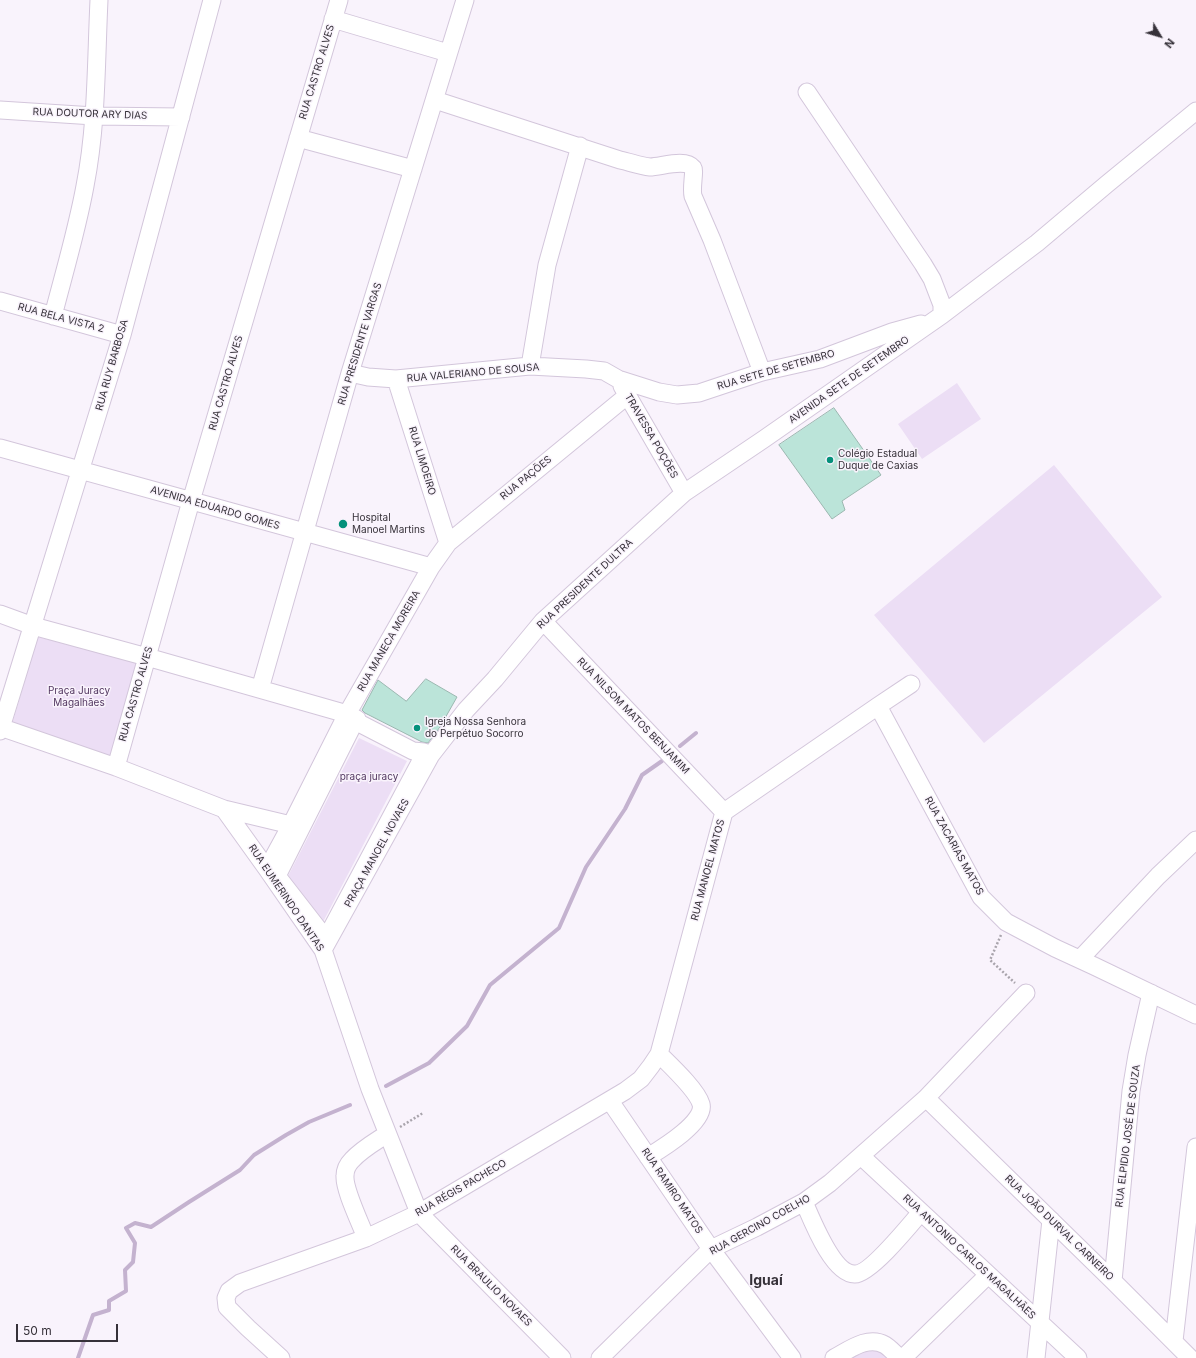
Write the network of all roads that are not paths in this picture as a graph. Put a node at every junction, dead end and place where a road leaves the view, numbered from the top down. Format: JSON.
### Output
{"nodes":[{"id":1,"x":99,"y":0,"type":"edge"},
{"id":2,"x":212,"y":0,"type":"edge"},
{"id":3,"x":339,"y":0,"type":"edge"},
{"id":4,"x":465,"y":0,"type":"edge"},
{"id":5,"x":333,"y":19,"type":"junction"},
{"id":6,"x":448,"y":53,"type":"junction"},
{"id":7,"x":807,"y":92,"type":"dead end"},
{"id":8,"x":435,"y":100,"type":"junction"},
{"id":9,"x":0,"y":110,"type":"edge"},
{"id":10,"x":1196,"y":111,"type":"edge"},
{"id":11,"x":94,"y":116,"type":"junction"},
{"id":12,"x":181,"y":117,"type":"junction"},
{"id":13,"x":298,"y":138,"type":"junction"},
{"id":14,"x":580,"y":146,"type":"junction"},
{"id":15,"x":413,"y":169,"type":"junction"},
{"id":16,"x":0,"y":301,"type":"edge"},
{"id":17,"x":53,"y":316,"type":"junction"},
{"id":18,"x":937,"y":318,"type":"junction"},
{"id":19,"x":122,"y":335,"type":"junction"},
{"id":20,"x":530,"y":366,"type":"junction"},
{"id":21,"x":762,"y":372,"type":"junction"},
{"id":22,"x":350,"y":373,"type":"junction"},
{"id":23,"x":396,"y":379,"type":"junction"},
{"id":24,"x":618,"y":379,"type":"junction"},
{"id":25,"x":628,"y":395,"type":"junction"},
{"id":26,"x":764,"y":439,"type":"joint"},
{"id":27,"x":0,"y":448,"type":"edge"},
{"id":28,"x":81,"y":470,"type":"junction"},
{"id":29,"x":684,"y":493,"type":"junction"},
{"id":30,"x":191,"y":501,"type":"junction"},
{"id":31,"x":304,"y":533,"type":"junction"},
{"id":32,"x":448,"y":543,"type":"junction"},
{"id":33,"x":431,"y":567,"type":"junction"},
{"id":34,"x":0,"y":614,"type":"edge"},
{"id":35,"x":543,"y":621,"type":"junction"},
{"id":36,"x":32,"y":626,"type":"junction"},
{"id":37,"x":147,"y":657,"type":"junction"},
{"id":38,"x":912,"y":684,"type":"dead end"},
{"id":39,"x":260,"y":689,"type":"junction"},
{"id":40,"x":878,"y":706,"type":"junction"},
{"id":41,"x":347,"y":714,"type":"junction"},
{"id":42,"x":0,"y":728,"type":"edge"},
{"id":43,"x":427,"y":753,"type":"junction"},
{"id":44,"x":116,"y":767,"type":"junction"},
{"id":45,"x":224,"y":809,"type":"junction"},
{"id":46,"x":724,"y":812,"type":"junction"},
{"id":47,"x":291,"y":825,"type":"junction"},
{"id":48,"x":1194,"y":845,"type":"edge"},
{"id":49,"x":267,"y":869,"type":"junction"},
{"id":50,"x":323,"y":950,"type":"junction"},
{"id":51,"x":1080,"y":959,"type":"junction"},
{"id":52,"x":1026,"y":993,"type":"road end"},
{"id":53,"x":1151,"y":993,"type":"junction"},
{"id":54,"x":1196,"y":1015,"type":"edge"},
{"id":55,"x":659,"y":1054,"type":"junction"},
{"id":56,"x":926,"y":1098,"type":"junction"},
{"id":57,"x":610,"y":1101,"type":"junction"},
{"id":58,"x":387,"y":1134,"type":"junction"},
{"id":59,"x":1196,"y":1147,"type":"edge"},
{"id":60,"x":861,"y":1156,"type":"junction"},
{"id":61,"x":648,"y":1157,"type":"junction"},
{"id":62,"x":804,"y":1202,"type":"junction"},
{"id":63,"x":921,"y":1212,"type":"junction"},
{"id":64,"x":419,"y":1213,"type":"junction"},
{"id":65,"x":1051,"y":1220,"type":"junction"},
{"id":66,"x":366,"y":1238,"type":"junction"},
{"id":67,"x":711,"y":1249,"type":"junction"},
{"id":68,"x":988,"y":1275,"type":"junction"},
{"id":69,"x":1113,"y":1280,"type":"junction"},
{"id":70,"x":1040,"y":1323,"type":"junction"},
{"id":71,"x":1174,"y":1341,"type":"junction"},
{"id":72,"x":281,"y":1358,"type":"edge"},
{"id":73,"x":562,"y":1358,"type":"edge"},
{"id":74,"x":600,"y":1358,"type":"edge"},
{"id":75,"x":792,"y":1358,"type":"edge"},
{"id":76,"x":834,"y":1358,"type":"edge"},
{"id":77,"x":901,"y":1358,"type":"edge"},
{"id":78,"x":1036,"y":1358,"type":"edge"},
{"id":79,"x":1078,"y":1358,"type":"edge"},
{"id":80,"x":1190,"y":1358,"type":"edge"}],
"edges":[{"from":1,"to":11,"type":"street"},
{"from":2,"to":12,"type":"street","name":"RUA RUY BARBOSA"},
{"from":3,"to":5,"type":"street","name":"RUA CASTRO ALVES"},
{"from":4,"to":6,"type":"street","name":"RUA PRESIDENTE VARGAS"},
{"from":5,"to":6,"type":"street"},
{"from":5,"to":13,"type":"street","name":"RUA CASTRO ALVES"},
{"from":6,"to":8,"type":"street","name":"RUA PRESIDENTE VARGAS"},
{"from":7,"to":18,"type":"street"},
{"from":8,"to":14,"type":"street"},
{"from":8,"to":15,"type":"street","name":"RUA PRESIDENTE VARGAS"},
{"from":9,"to":11,"type":"street","name":"RUA DOUTOR ARY DIAS"},
{"from":10,"to":18,"type":"street","name":"AVENIDA SETE DE SETEMBRO"},
{"from":11,"to":12,"type":"street","name":"RUA DOUTOR ARY DIAS"},
{"from":11,"to":17,"type":"street"},
{"from":12,"to":19,"type":"street","name":"RUA RUY BARBOSA"},
{"from":13,"to":15,"type":"street"},
{"from":13,"to":30,"type":"street","name":"RUA CASTRO ALVES"},
{"from":14,"to":20,"type":"street"},
{"from":14,"to":21,"type":"street"},
{"from":15,"to":22,"type":"street","name":"RUA PRESIDENTE VARGAS"},
{"from":16,"to":17,"type":"street","name":"RUA BELA VISTA 2"},
{"from":17,"to":19,"type":"street","name":"RUA BELA VISTA 2"},
{"from":18,"to":21,"type":"street","name":"RUA SETE DE SETEMBRO"},
{"from":18,"to":26,"type":"street","name":"AVENIDA SETE DE SETEMBRO"},
{"from":19,"to":28,"type":"street","name":"RUA RUY BARBOSA"},
{"from":20,"to":23,"type":"street","name":"RUA VALERIANO DE SOUSA"},
{"from":20,"to":24,"type":"street","name":"RUA VALERIANO DE SOUSA"},
{"from":21,"to":24,"type":"street","name":"RUA SETE DE SETEMBRO"},
{"from":22,"to":23,"type":"street","name":"RUA VALERIANO DE SOUSA"},
{"from":22,"to":31,"type":"street","name":"RUA PRESIDENTE VARGAS"},
{"from":23,"to":32,"type":"street","name":"RUA LIMOEIRO"},
{"from":24,"to":25,"type":"street","name":"TRAVESSA POÇÕES"},
{"from":25,"to":29,"type":"street","name":"TRAVESSA POÇÕES"},
{"from":25,"to":32,"type":"street","name":"RUA PAÇÕES"},
{"from":26,"to":29,"type":"street","name":"RUA PRESIDENTE DULTRA"},
{"from":27,"to":28,"type":"street","name":"AVENIDA EDUARDO GOMES"},
{"from":28,"to":30,"type":"street","name":"AVENIDA EDUARDO GOMES"},
{"from":28,"to":36,"type":"street","name":"RUA RUY BARBOSA"},
{"from":29,"to":35,"type":"street","name":"RUA PRESIDENTE DULTRA"},
{"from":30,"to":31,"type":"street","name":"AVENIDA EDUARDO GOMES"},
{"from":30,"to":37,"type":"street","name":"RUA CASTRO ALVES"},
{"from":31,"to":33,"type":"street","name":"AVENIDA EDUARDO GOMES"},
{"from":31,"to":39,"type":"street","name":"RUA PRESIDENTE VARGAS"},
{"from":32,"to":33,"type":"street","name":"RUA PAÇÕES"},
{"from":33,"to":41,"type":"street","name":"RUA MANECA MOREIRA"},
{"from":34,"to":36,"type":"street"},
{"from":35,"to":43,"type":"street","name":"RUA PRESIDENTE DULTRA"},
{"from":35,"to":46,"type":"street","name":"RUA NILSOM MATOS BENJAMIM"},
{"from":36,"to":37,"type":"street"},
{"from":36,"to":42,"type":"street","name":"RUA RUY BARBOSA"},
{"from":37,"to":39,"type":"street"},
{"from":37,"to":44,"type":"street","name":"RUA CASTRO ALVES"},
{"from":38,"to":40,"type":"street","name":"RUA MANOEL MATOS"},
{"from":39,"to":41,"type":"street"},
{"from":40,"to":46,"type":"street","name":"RUA MANOEL MATOS"},
{"from":40,"to":51,"type":"street","name":"RUA ZACARIAS MATOS"},
{"from":41,"to":43,"type":"street"},
{"from":41,"to":47,"type":"street"},
{"from":42,"to":44,"type":"street"},
{"from":43,"to":43,"type":"street"},
{"from":43,"to":50,"type":"street","name":"PRAÇA MANOEL NOVAES"},
{"from":44,"to":45,"type":"street"},
{"from":45,"to":47,"type":"street"},
{"from":45,"to":49,"type":"street","name":"RUA EUMERINDO DANTAS"},
{"from":46,"to":55,"type":"street","name":"RUA MANOEL MATOS"},
{"from":47,"to":49,"type":"street"},
{"from":48,"to":51,"type":"street"},
{"from":49,"to":50,"type":"street","name":"RUA EUMERINDO DANTAS"},
{"from":50,"to":58,"type":"street","name":"RUA EUMERINDO DANTAS"},
{"from":51,"to":53,"type":"street","name":"RUA ZACARIAS MATOS"},
{"from":52,"to":56,"type":"street","name":"RUA GERCINO COELHO"},
{"from":53,"to":54,"type":"street","name":"RUA ZACARIAS MATOS"},
{"from":53,"to":69,"type":"street","name":"RUA ELPIDIO JOSÉ DE SOUZA"},
{"from":55,"to":57,"type":"street","name":"RUA RÉGIS PACHECO"},
{"from":55,"to":61,"type":"street"},
{"from":56,"to":60,"type":"street","name":"RUA GERCINO COELHO"},
{"from":56,"to":65,"type":"street","name":"RUA JOÃO DURVAL CARNEIRO"},
{"from":57,"to":61,"type":"street","name":"RUA RAMIRO MATOS"},
{"from":57,"to":64,"type":"street","name":"RUA RÉGIS PACHECO"},
{"from":58,"to":64,"type":"street","name":"RUA EUMERINDO DANTAS"},
{"from":58,"to":66,"type":"street"},
{"from":59,"to":71,"type":"street"},
{"from":60,"to":62,"type":"street","name":"RUA GERCINO COELHO"},
{"from":60,"to":63,"type":"street","name":"RUA ANTONIO CARLOS MAGALHÃES"},
{"from":61,"to":67,"type":"street","name":"RUA RAMIRO MATOS"},
{"from":62,"to":63,"type":"street"},
{"from":62,"to":67,"type":"street","name":"RUA GERCINO COELHO"},
{"from":63,"to":68,"type":"street","name":"RUA ANTONIO CARLOS MAGALHÃES"},
{"from":64,"to":66,"type":"street","name":"RUA RÉGIS PACHECO"},
{"from":64,"to":73,"type":"street","name":"RUA BRAULIO NOVAES"},
{"from":65,"to":69,"type":"street","name":"RUA JOÃO DURVAL CARNEIRO"},
{"from":65,"to":70,"type":"street"},
{"from":66,"to":72,"type":"street","name":"RUA RÉGIS PACHECO"},
{"from":67,"to":74,"type":"street","name":"RUA GERCINO COELHO"},
{"from":67,"to":75,"type":"street","name":"RUA RAMIRO MATOS"},
{"from":68,"to":70,"type":"street","name":"RUA ANTONIO CARLOS MAGALHÃES"},
{"from":68,"to":77,"type":"street"},
{"from":69,"to":71,"type":"street","name":"RUA JOÃO DURVAL CARNEIRO"},
{"from":70,"to":78,"type":"street"},
{"from":70,"to":79,"type":"street","name":"RUA ANTONIO CARLOS MAGALHÃES"},
{"from":71,"to":80,"type":"street","name":"RUA JOÃO DURVAL CARNEIRO"},
{"from":76,"to":77,"type":"street"}]}
